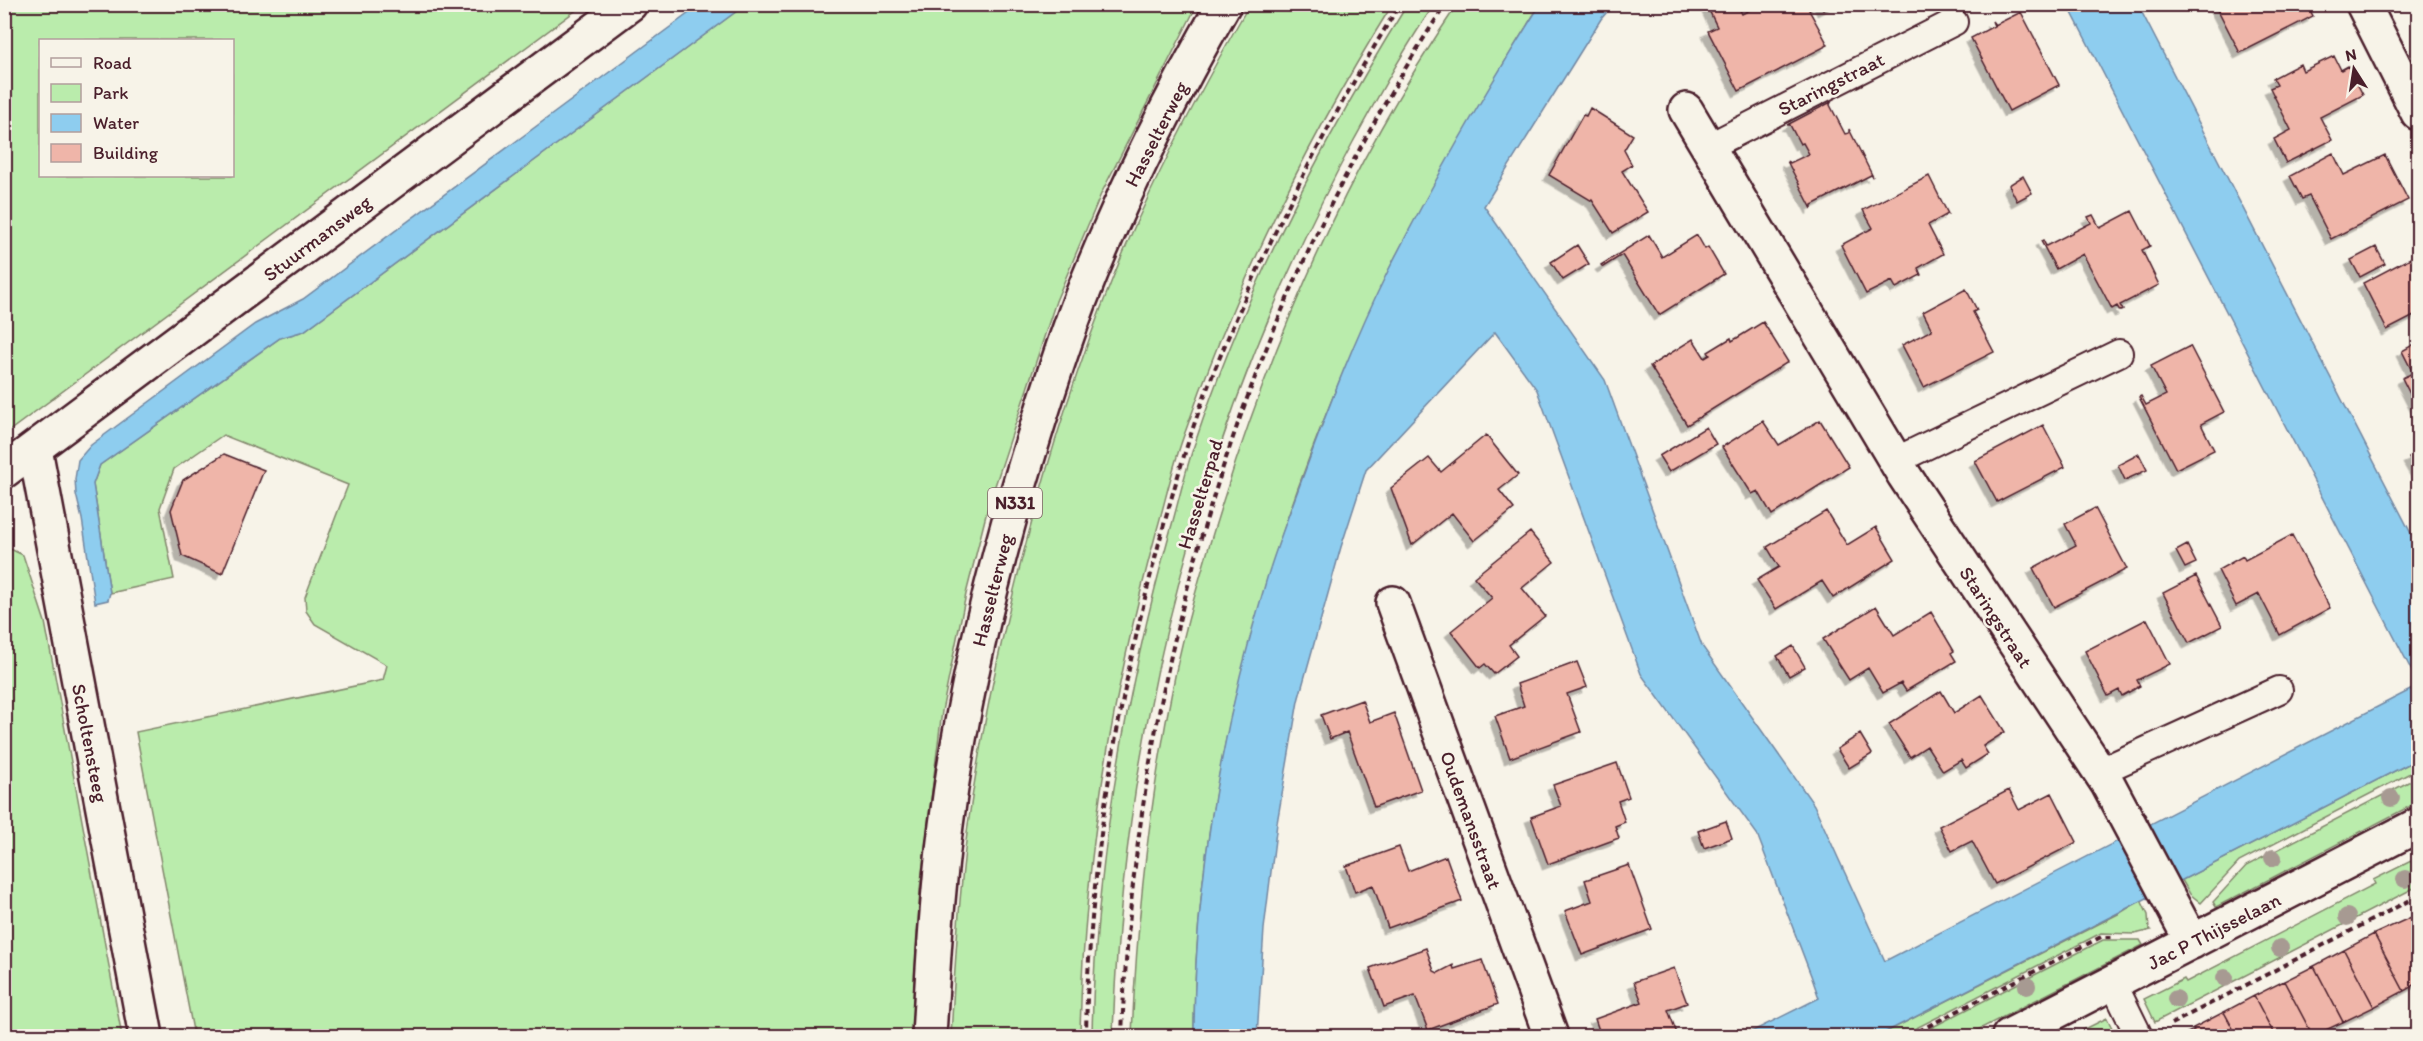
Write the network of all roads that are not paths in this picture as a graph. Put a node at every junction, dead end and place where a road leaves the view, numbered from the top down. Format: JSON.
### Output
{"nodes":[{"id":1,"x":630,"y":4,"type":"edge"},
{"id":2,"x":1224,"y":4,"type":"edge"},
{"id":3,"x":2363,"y":4,"type":"edge"},
{"id":4,"x":1954,"y":22,"type":"dead end"},
{"id":5,"x":1686,"y":111,"type":"dead end"},
{"id":6,"x":2418,"y":113,"type":"edge"},
{"id":7,"x":1708,"y":147,"type":"junction"},
{"id":8,"x":2119,"y":353,"type":"dead end"},
{"id":9,"x":35,"y":449,"type":"junction"},
{"id":10,"x":1895,"y":460,"type":"junction"},
{"id":11,"x":4,"y":471,"type":"edge"},
{"id":12,"x":1393,"y":603,"type":"dead end"},
{"id":13,"x":2279,"y":690,"type":"dead end"},
{"id":14,"x":2099,"y":772,"type":"junction"},
{"id":15,"x":2418,"y":825,"type":"edge"},
{"id":16,"x":2192,"y":942,"type":"junction"},
{"id":17,"x":2113,"y":983,"type":"junction"},
{"id":18,"x":2150,"y":1033,"type":"edge"},
{"id":19,"x":146,"y":1036,"type":"edge"},
{"id":20,"x":929,"y":1036,"type":"edge"},
{"id":21,"x":1551,"y":1036,"type":"edge"},
{"id":22,"x":2009,"y":1036,"type":"edge"}],
"edges":[{"from":1,"to":9,"type":"street","name":"Stuurmansweg"},
{"from":2,"to":20,"type":"street","name":"Hasselterweg","number":"N331"},
{"from":3,"to":6,"type":"street"},
{"from":4,"to":7,"type":"lane","name":"Staringstraat"},
{"from":5,"to":7,"type":"street","name":"Staringstraat"},
{"from":7,"to":10,"type":"street","name":"Staringstraat"},
{"from":8,"to":10,"type":"lane"},
{"from":9,"to":11,"type":"street","name":"Stuurmansweg"},
{"from":9,"to":19,"type":"street","name":"Scholtensteeg"},
{"from":10,"to":14,"type":"street","name":"Staringstraat"},
{"from":12,"to":21,"type":"street","name":"Oudemansstraat"},
{"from":13,"to":14,"type":"lane"},
{"from":14,"to":16,"type":"street","name":"Staringstraat"},
{"from":15,"to":16,"type":"street","name":"Jac P Thijsselaan"},
{"from":16,"to":17,"type":"street","name":"Jac P Thijsselaan"},
{"from":17,"to":18,"type":"lane"},
{"from":17,"to":22,"type":"street","name":"Jac P Thijsselaan"}]}
